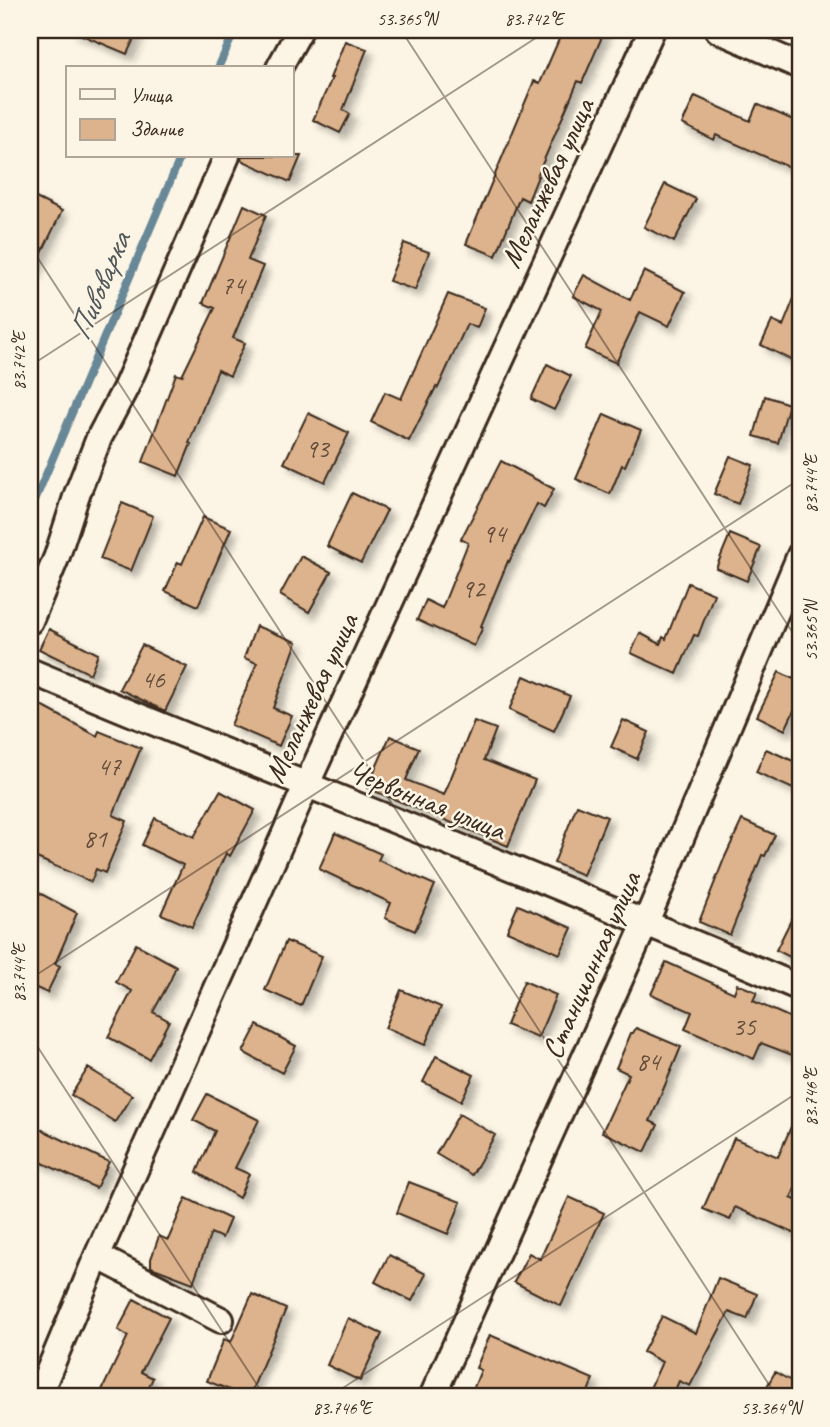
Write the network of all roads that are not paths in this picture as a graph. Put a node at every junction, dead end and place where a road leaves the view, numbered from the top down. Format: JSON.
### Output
{"nodes":[{"id":1,"x":300,"y":30,"type":"edge"},
{"id":2,"x":652,"y":30,"type":"edge"},
{"id":3,"x":718,"y":30,"type":"edge"},
{"id":4,"x":280,"y":66,"type":"edge"},
{"id":5,"x":800,"y":66,"type":"edge"},
{"id":6,"x":226,"y":158,"type":"edge"},
{"id":7,"x":800,"y":555,"type":"edge"},
{"id":8,"x":30,"y":621,"type":"edge"},
{"id":9,"x":30,"y":671,"type":"edge"},
{"id":10,"x":306,"y":786,"type":"junction"},
{"id":11,"x":646,"y":922,"type":"junction"},
{"id":12,"x":800,"y":988,"type":"edge"},
{"id":13,"x":97,"y":1256,"type":"junction"},
{"id":14,"x":221,"y":1320,"type":"dead end"},
{"id":15,"x":38,"y":1397,"type":"edge"},
{"id":16,"x":432,"y":1397,"type":"edge"}],
"edges":[{"from":1,"to":4,"type":"street"},
{"from":2,"to":10,"type":"street","name":"Меланжевая улица"},
{"from":3,"to":5,"type":"street"},
{"from":6,"to":8,"type":"street"},
{"from":7,"to":11,"type":"street","name":"Станционная улица"},
{"from":9,"to":10,"type":"street","name":"Червонная улица"},
{"from":10,"to":11,"type":"street","name":"Червонная улица"},
{"from":10,"to":13,"type":"street","name":"Меланжевая улица"},
{"from":11,"to":12,"type":"street","name":"Червонная улица"},
{"from":11,"to":16,"type":"street","name":"Станционная улица"},
{"from":13,"to":14,"type":"street"},
{"from":13,"to":15,"type":"street","name":"Меланжевая улица"}]}
